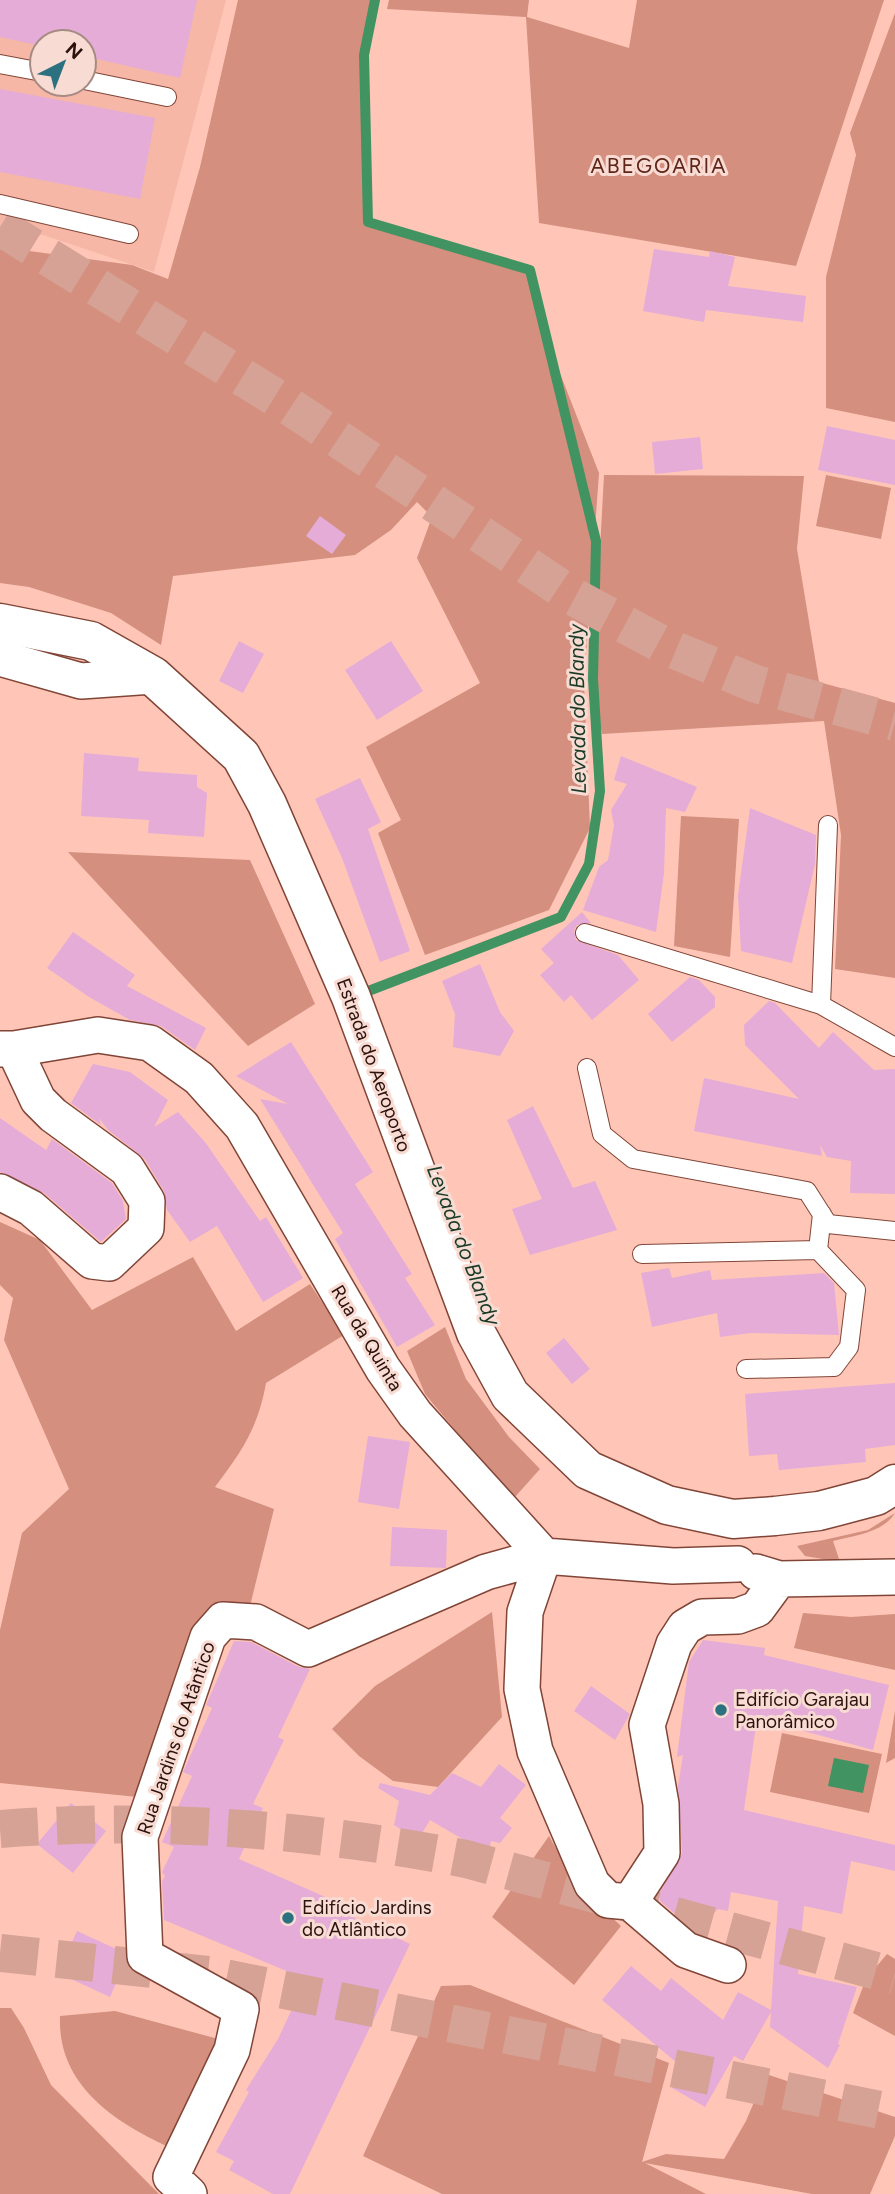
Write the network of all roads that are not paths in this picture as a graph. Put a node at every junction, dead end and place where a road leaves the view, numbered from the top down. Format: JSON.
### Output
{"nodes":[{"id":1,"x":0,"y":64,"type":"edge"},
{"id":2,"x":28,"y":69,"type":"edge"},
{"id":3,"x":98,"y":83,"type":"edge"},
{"id":4,"x":167,"y":97,"type":"dead end"},
{"id":5,"x":0,"y":204,"type":"edge"},
{"id":6,"x":129,"y":234,"type":"dead end"},
{"id":7,"x":0,"y":622,"type":"edge"},
{"id":8,"x":0,"y":658,"type":"edge"},
{"id":9,"x":153,"y":676,"type":"junction"},
{"id":10,"x":828,"y":825,"type":"dead end"},
{"id":11,"x":585,"y":933,"type":"dead end"},
{"id":12,"x":821,"y":1004,"type":"junction"},
{"id":13,"x":895,"y":1047,"type":"edge"},
{"id":14,"x":7,"y":1049,"type":"edge"},
{"id":15,"x":587,"y":1068,"type":"dead end"},
{"id":16,"x":0,"y":1192,"type":"edge"},
{"id":17,"x":822,"y":1214,"type":"junction"},
{"id":18,"x":895,"y":1231,"type":"edge"},
{"id":19,"x":818,"y":1250,"type":"junction"},
{"id":20,"x":642,"y":1254,"type":"dead end"},
{"id":21,"x":746,"y":1369,"type":"dead end"},
{"id":22,"x":895,"y":1484,"type":"edge"},
{"id":23,"x":733,"y":1519,"type":"junction"},
{"id":24,"x":544,"y":1556,"type":"junction"},
{"id":25,"x":738,"y":1564,"type":"junction"},
{"id":26,"x":895,"y":1577,"type":"edge"},
{"id":27,"x":779,"y":1579,"type":"junction"},
{"id":28,"x":630,"y":1902,"type":"junction"},
{"id":29,"x":728,"y":1965,"type":"dead end"},
{"id":30,"x":180,"y":2185,"type":"edge"}],
"edges":[{"from":1,"to":2,"type":"lane"},
{"from":3,"to":4,"type":"lane"},
{"from":5,"to":6,"type":"lane"},
{"from":7,"to":9,"type":"main road","name":"Estrada do Aeroporto"},
{"from":8,"to":9,"type":"street"},
{"from":9,"to":23,"type":"main road","name":"Estrada do Aeroporto"},
{"from":10,"to":12,"type":"lane"},
{"from":11,"to":12,"type":"lane"},
{"from":12,"to":13,"type":"lane"},
{"from":14,"to":16,"type":"street"},
{"from":14,"to":24,"type":"street","name":"Rua da Quinta"},
{"from":15,"to":17,"type":"lane"},
{"from":17,"to":18,"type":"lane"},
{"from":17,"to":19,"type":"lane"},
{"from":19,"to":20,"type":"lane"},
{"from":19,"to":21,"type":"lane"},
{"from":22,"to":23,"type":"main road","name":"Estrada do Aeroporto"},
{"from":23,"to":25,"type":"street"},
{"from":24,"to":25,"type":"street"},
{"from":24,"to":28,"type":"street"},
{"from":24,"to":30,"type":"street","name":"Rua Jardins do Atântico"},
{"from":25,"to":27,"type":"street"},
{"from":26,"to":27,"type":"street"},
{"from":27,"to":28,"type":"street"},
{"from":28,"to":29,"type":"street"}]}
